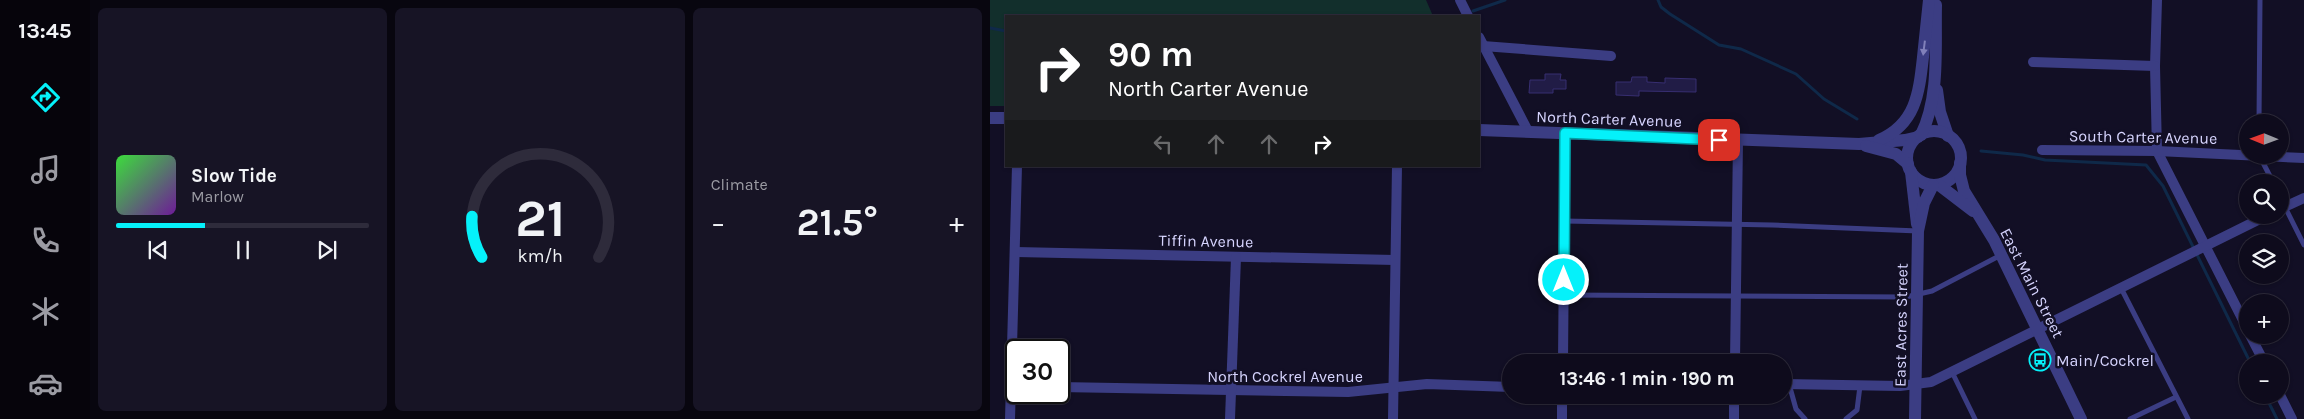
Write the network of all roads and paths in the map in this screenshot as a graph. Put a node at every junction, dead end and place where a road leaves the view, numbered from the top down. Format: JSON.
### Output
{"nodes":[{"id":1,"x":1460,"y":0,"type":"edge"},
{"id":2,"x":1929,"y":0,"type":"edge"},
{"id":3,"x":1936,"y":0,"type":"edge"},
{"id":4,"x":2157,"y":0,"type":"edge"},
{"id":5,"x":2260,"y":0,"type":"edge"},
{"id":6,"x":1468,"y":15,"type":"edge"},
{"id":7,"x":1481,"y":41,"type":"edge"},
{"id":8,"x":1611,"y":56,"type":"dead end"},
{"id":9,"x":2033,"y":62,"type":"dead end"},
{"id":10,"x":2155,"y":66,"type":"junction"},
{"id":11,"x":1935,"y":77,"type":"junction"},
{"id":12,"x":2259,"y":114,"type":"edge"},
{"id":13,"x":990,"y":118,"type":"edge"},
{"id":14,"x":1005,"y":118,"type":"edge"},
{"id":15,"x":1480,"y":130,"type":"edge"},
{"id":16,"x":1528,"y":132,"type":"junction"},
{"id":17,"x":1565,"y":133,"type":"junction"},
{"id":18,"x":1919,"y":136,"type":"junction"},
{"id":19,"x":1948,"y":136,"type":"junction"},
{"id":20,"x":1738,"y":140,"type":"junction"},
{"id":21,"x":1874,"y":142,"type":"junction"},
{"id":22,"x":1859,"y":144,"type":"junction"},
{"id":23,"x":2042,"y":150,"type":"dead end"},
{"id":24,"x":2157,"y":151,"type":"junction"},
{"id":25,"x":2239,"y":155,"type":"edge"},
{"id":26,"x":2289,"y":157,"type":"edge"},
{"id":27,"x":2304,"y":158,"type":"edge"},
{"id":28,"x":1960,"y":163,"type":"junction"},
{"id":29,"x":1017,"y":167,"type":"edge"},
{"id":30,"x":1396,"y":167,"type":"edge"},
{"id":31,"x":1909,"y":168,"type":"junction"},
{"id":32,"x":1936,"y":185,"type":"junction"},
{"id":33,"x":2304,"y":198,"type":"edge"},
{"id":34,"x":2289,"y":202,"type":"edge"},
{"id":35,"x":1979,"y":216,"type":"junction"},
{"id":36,"x":2289,"y":217,"type":"edge"},
{"id":37,"x":1564,"y":221,"type":"junction"},
{"id":38,"x":2250,"y":224,"type":"edge"},
{"id":39,"x":1737,"y":225,"type":"junction"},
{"id":40,"x":1918,"y":231,"type":"junction"},
{"id":41,"x":2304,"y":245,"type":"edge"},
{"id":42,"x":2202,"y":248,"type":"junction"},
{"id":43,"x":1015,"y":252,"type":"junction"},
{"id":44,"x":2002,"y":255,"type":"junction"},
{"id":45,"x":1236,"y":257,"type":"junction"},
{"id":46,"x":1396,"y":260,"type":"junction"},
{"id":47,"x":2121,"y":288,"type":"junction"},
{"id":48,"x":1917,"y":294,"type":"junction"},
{"id":49,"x":1564,"y":295,"type":"junction"},
{"id":50,"x":1736,"y":296,"type":"junction"},
{"id":51,"x":2239,"y":314,"type":"edge"},
{"id":52,"x":2037,"y":329,"type":"junction"},
{"id":53,"x":1014,"y":339,"type":"edge"},
{"id":54,"x":1563,"y":354,"type":"edge"},
{"id":55,"x":1735,"y":354,"type":"edge"},
{"id":56,"x":1952,"y":372,"type":"junction"},
{"id":57,"x":1792,"y":384,"type":"edge"},
{"id":58,"x":1860,"y":385,"type":"junction"},
{"id":59,"x":1916,"y":385,"type":"junction"},
{"id":60,"x":1070,"y":387,"type":"edge"},
{"id":61,"x":1502,"y":387,"type":"edge"},
{"id":62,"x":1392,"y":389,"type":"junction"},
{"id":63,"x":1230,"y":391,"type":"junction"},
{"id":64,"x":2176,"y":397,"type":"junction"},
{"id":65,"x":1792,"y":399,"type":"edge"},
{"id":66,"x":1012,"y":404,"type":"edge"},
{"id":67,"x":1562,"y":404,"type":"edge"},
{"id":68,"x":1734,"y":404,"type":"edge"},
{"id":69,"x":2284,"y":404,"type":"edge"},
{"id":70,"x":1010,"y":419,"type":"edge"},
{"id":71,"x":1230,"y":419,"type":"edge"},
{"id":72,"x":1393,"y":419,"type":"edge"},
{"id":73,"x":1562,"y":419,"type":"edge"},
{"id":74,"x":1734,"y":419,"type":"edge"},
{"id":75,"x":1805,"y":419,"type":"edge"},
{"id":76,"x":1846,"y":419,"type":"edge"},
{"id":77,"x":1915,"y":419,"type":"edge"},
{"id":78,"x":1975,"y":419,"type":"edge"},
{"id":79,"x":2081,"y":419,"type":"edge"},
{"id":80,"x":2130,"y":419,"type":"edge"},
{"id":81,"x":2188,"y":419,"type":"edge"},
{"id":82,"x":2292,"y":419,"type":"edge"}],
"edges":[{"from":1,"to":6,"type":"street"},
{"from":2,"to":21,"type":"street","one_way":true},
{"from":3,"to":11,"type":"street"},
{"from":4,"to":10,"type":"street"},
{"from":5,"to":12,"type":"lane"},
{"from":7,"to":8,"type":"street"},
{"from":7,"to":16,"type":"street"},
{"from":9,"to":10,"type":"street"},
{"from":10,"to":24,"type":"street"},
{"from":11,"to":18,"type":"street"},
{"from":11,"to":19,"type":"street"},
{"from":13,"to":14,"type":"street"},
{"from":15,"to":16,"type":"street","name":"North Carter Avenue"},
{"from":16,"to":17,"type":"street","name":"North Carter Avenue"},
{"from":17,"to":20,"type":"street","name":"North Carter Avenue"},
{"from":17,"to":37,"type":"street"},
{"from":18,"to":19,"type":"street"},
{"from":18,"to":21,"type":"street","name":"North Carter Avenue"},
{"from":18,"to":31,"type":"street"},
{"from":19,"to":28,"type":"street"},
{"from":20,"to":22,"type":"street","name":"North Carter Avenue"},
{"from":20,"to":39,"type":"street"},
{"from":21,"to":22,"type":"street","name":"North Carter Avenue"},
{"from":22,"to":31,"type":"street","name":"North Carter Avenue"},
{"from":23,"to":24,"type":"street","name":"South Carter Avenue"},
{"from":24,"to":25,"type":"street","name":"South Carter Avenue"},
{"from":24,"to":42,"type":"street"},
{"from":26,"to":27,"type":"street","name":"South Carter Avenue"},
{"from":28,"to":32,"type":"street"},
{"from":28,"to":35,"type":"street","name":"East Main Street"},
{"from":29,"to":43,"type":"street"},
{"from":30,"to":46,"type":"street"},
{"from":31,"to":32,"type":"street"},
{"from":31,"to":40,"type":"street","name":"East Acres Street"},
{"from":32,"to":35,"type":"street","name":"East Main Street"},
{"from":32,"to":40,"type":"street","name":"East Acres Street"},
{"from":33,"to":34,"type":"street"},
{"from":35,"to":44,"type":"street","name":"East Main Street"},
{"from":36,"to":41,"type":"lane"},
{"from":37,"to":39,"type":"lane"},
{"from":37,"to":49,"type":"street"},
{"from":38,"to":42,"type":"street"},
{"from":39,"to":40,"type":"lane"},
{"from":39,"to":50,"type":"street"},
{"from":40,"to":48,"type":"street","name":"East Acres Street"},
{"from":42,"to":47,"type":"street"},
{"from":42,"to":51,"type":"street"},
{"from":43,"to":45,"type":"street","name":"Tiffin Avenue"},
{"from":43,"to":53,"type":"street"},
{"from":44,"to":48,"type":"lane"},
{"from":44,"to":52,"type":"street","name":"East Main Street"},
{"from":45,"to":46,"type":"street","name":"Tiffin Avenue"},
{"from":45,"to":63,"type":"street"},
{"from":46,"to":62,"type":"street"},
{"from":47,"to":52,"type":"street"},
{"from":47,"to":64,"type":"lane"},
{"from":48,"to":50,"type":"lane"},
{"from":48,"to":59,"type":"street","name":"East Acres Street"},
{"from":49,"to":50,"type":"lane"},
{"from":49,"to":54,"type":"street"},
{"from":50,"to":55,"type":"street"},
{"from":52,"to":56,"type":"street"},
{"from":52,"to":79,"type":"street","name":"East Main Street"},
{"from":56,"to":59,"type":"street"},
{"from":56,"to":78,"type":"lane"},
{"from":57,"to":58,"type":"street"},
{"from":58,"to":59,"type":"street"},
{"from":58,"to":76,"type":"lane"},
{"from":59,"to":77,"type":"street","name":"East Acres Street"},
{"from":60,"to":63,"type":"street","name":"North Cockrel Avenue"},
{"from":61,"to":62,"type":"street","name":"North Cockrel Avenue"},
{"from":62,"to":63,"type":"street","name":"North Cockrel Avenue"},
{"from":62,"to":72,"type":"street"},
{"from":63,"to":71,"type":"street"},
{"from":64,"to":80,"type":"lane"},
{"from":64,"to":81,"type":"lane"},
{"from":65,"to":75,"type":"lane"},
{"from":66,"to":70,"type":"street"},
{"from":67,"to":73,"type":"street"},
{"from":68,"to":74,"type":"street"},
{"from":69,"to":82,"type":"street"}]}
